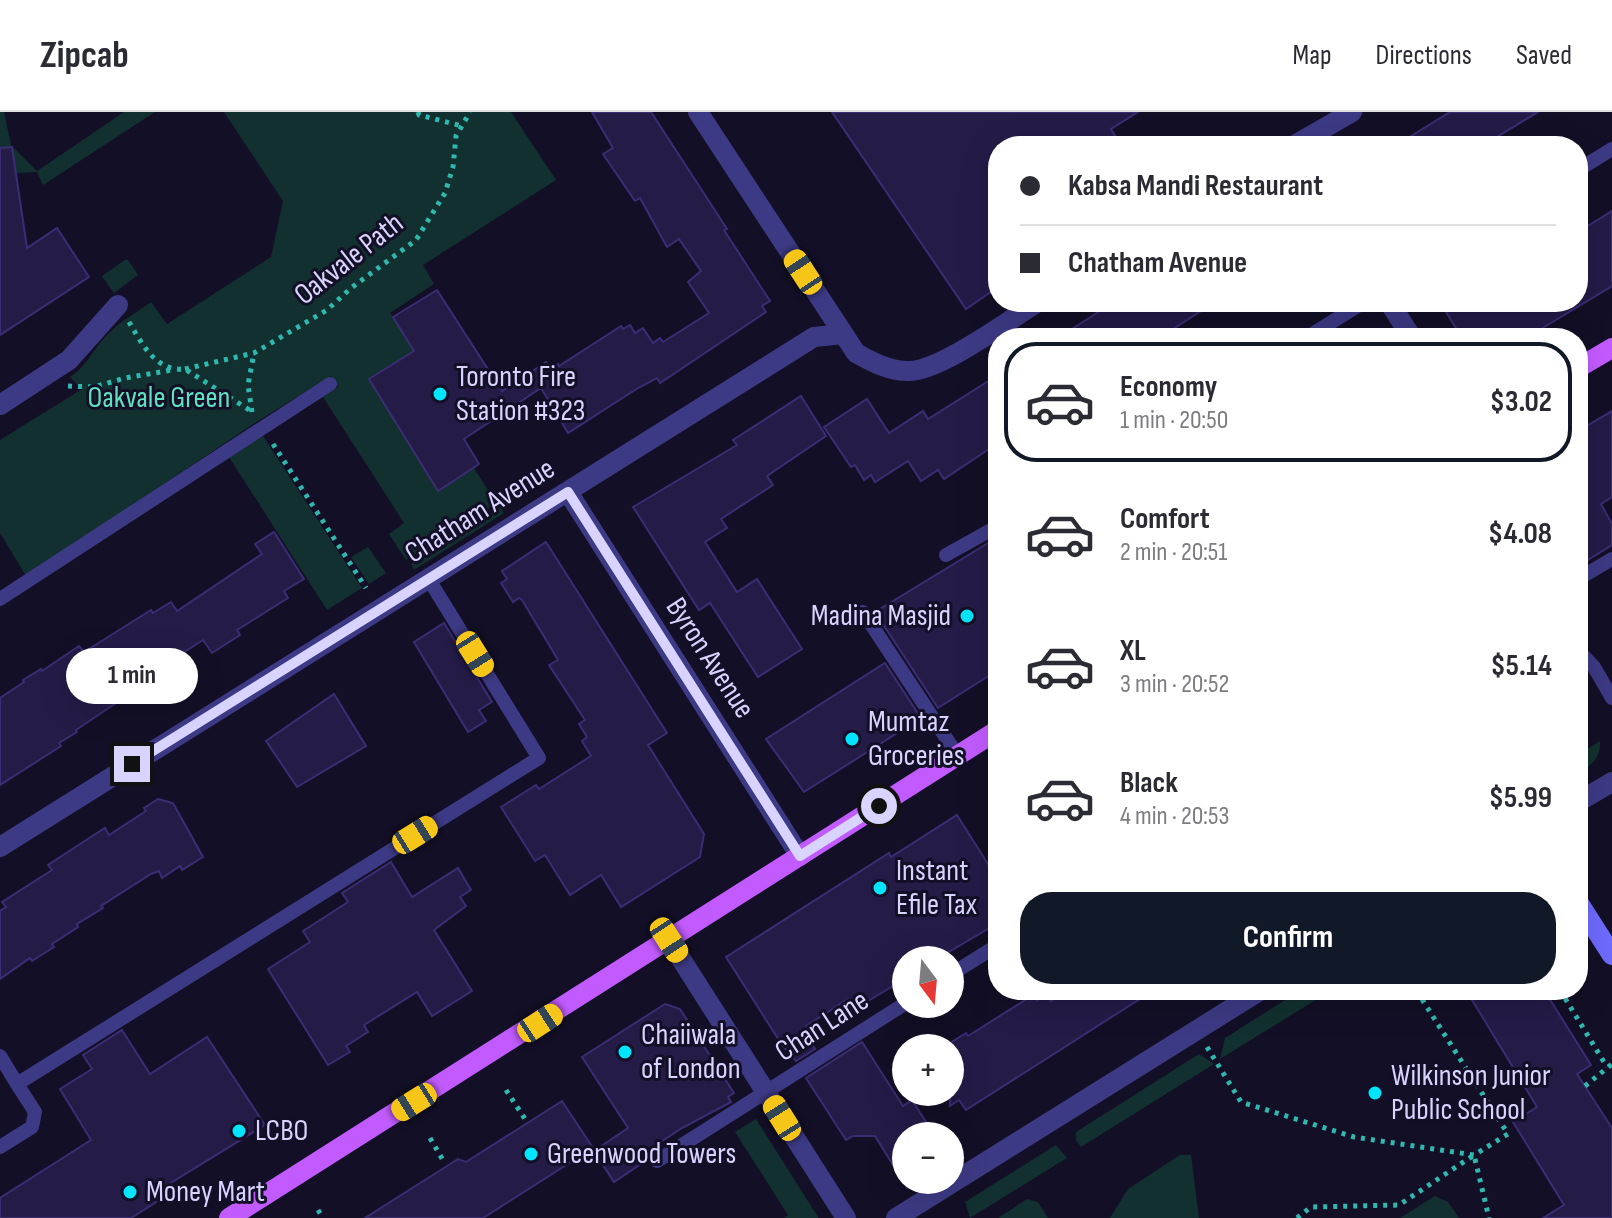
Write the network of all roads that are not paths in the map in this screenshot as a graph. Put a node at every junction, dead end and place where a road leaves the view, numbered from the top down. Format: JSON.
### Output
{"nodes":[{"id":1,"x":698,"y":112,"type":"edge"},
{"id":2,"x":1352,"y":112,"type":"edge"},
{"id":3,"x":1310,"y":136,"type":"edge"},
{"id":4,"x":1612,"y":149,"type":"edge"},
{"id":5,"x":1588,"y":164,"type":"edge"},
{"id":6,"x":1022,"y":312,"type":"edge"},
{"id":7,"x":1348,"y":312,"type":"edge"},
{"id":8,"x":123,"y":314,"type":"road end"},
{"id":9,"x":995,"y":328,"type":"edge"},
{"id":10,"x":1322,"y":328,"type":"edge"},
{"id":11,"x":988,"y":332,"type":"edge"},
{"id":12,"x":843,"y":334,"type":"junction"},
{"id":13,"x":1612,"y":348,"type":"edge"},
{"id":14,"x":1588,"y":362,"type":"edge"},
{"id":15,"x":330,"y":384,"type":"dead end"},
{"id":16,"x":0,"y":405,"type":"edge"},
{"id":17,"x":568,"y":492,"type":"junction"},
{"id":18,"x":988,"y":532,"type":"edge"},
{"id":19,"x":946,"y":555,"type":"dead end"},
{"id":20,"x":1612,"y":559,"type":"edge"},
{"id":21,"x":1588,"y":573,"type":"edge"},
{"id":22,"x":428,"y":578,"type":"junction"},
{"id":23,"x":0,"y":599,"type":"edge"},
{"id":24,"x":863,"y":612,"type":"dead end"},
{"id":25,"x":1588,"y":661,"type":"edge"},
{"id":26,"x":1612,"y":698,"type":"edge"},
{"id":27,"x":988,"y":736,"type":"edge"},
{"id":28,"x":958,"y":756,"type":"junction"},
{"id":29,"x":1612,"y":782,"type":"edge"},
{"id":30,"x":1588,"y":796,"type":"edge"},
{"id":31,"x":0,"y":847,"type":"edge"},
{"id":32,"x":800,"y":856,"type":"junction"},
{"id":33,"x":1588,"y":918,"type":"edge"},
{"id":34,"x":669,"y":940,"type":"junction"},
{"id":35,"x":988,"y":951,"type":"edge"},
{"id":36,"x":1612,"y":955,"type":"edge"},
{"id":37,"x":964,"y":966,"type":"edge"},
{"id":38,"x":1245,"y":1000,"type":"edge"},
{"id":39,"x":892,"y":1012,"type":"edge"},
{"id":40,"x":0,"y":1056,"type":"edge"},
{"id":41,"x":17,"y":1084,"type":"junction"},
{"id":42,"x":766,"y":1093,"type":"junction"},
{"id":43,"x":0,"y":1147,"type":"edge"},
{"id":44,"x":657,"y":1161,"type":"dead end"},
{"id":45,"x":229,"y":1218,"type":"edge"},
{"id":46,"x":846,"y":1218,"type":"edge"},
{"id":47,"x":896,"y":1218,"type":"edge"}],
"edges":[{"from":1,"to":12,"type":"street"},
{"from":2,"to":3,"type":"street"},
{"from":4,"to":5,"type":"lane"},
{"from":6,"to":9,"type":"street"},
{"from":7,"to":10,"type":"lane"},
{"from":8,"to":16,"type":"street"},
{"from":11,"to":12,"type":"street"},
{"from":12,"to":17,"type":"street","name":"Chatham Avenue"},
{"from":13,"to":14,"type":"main road"},
{"from":15,"to":23,"type":"lane"},
{"from":17,"to":22,"type":"street","name":"Chatham Avenue"},
{"from":17,"to":32,"type":"street","name":"Byron Avenue"},
{"from":18,"to":19,"type":"lane"},
{"from":20,"to":21,"type":"lane"},
{"from":22,"to":31,"type":"street","name":"Chatham Avenue"},
{"from":22,"to":41,"type":"lane"},
{"from":24,"to":28,"type":"lane"},
{"from":25,"to":26,"type":"lane"},
{"from":27,"to":28,"type":"main road"},
{"from":28,"to":32,"type":"main road"},
{"from":29,"to":30,"type":"street"},
{"from":32,"to":34,"type":"main road"},
{"from":33,"to":36,"type":"street"},
{"from":34,"to":42,"type":"street"},
{"from":34,"to":45,"type":"main road"},
{"from":35,"to":37,"type":"lane"},
{"from":38,"to":47,"type":"street"},
{"from":39,"to":42,"type":"lane","name":"Chan Lane"},
{"from":40,"to":41,"type":"lane"},
{"from":41,"to":43,"type":"lane"},
{"from":42,"to":44,"type":"lane","name":"Chan Lane"},
{"from":42,"to":46,"type":"street"}]}
